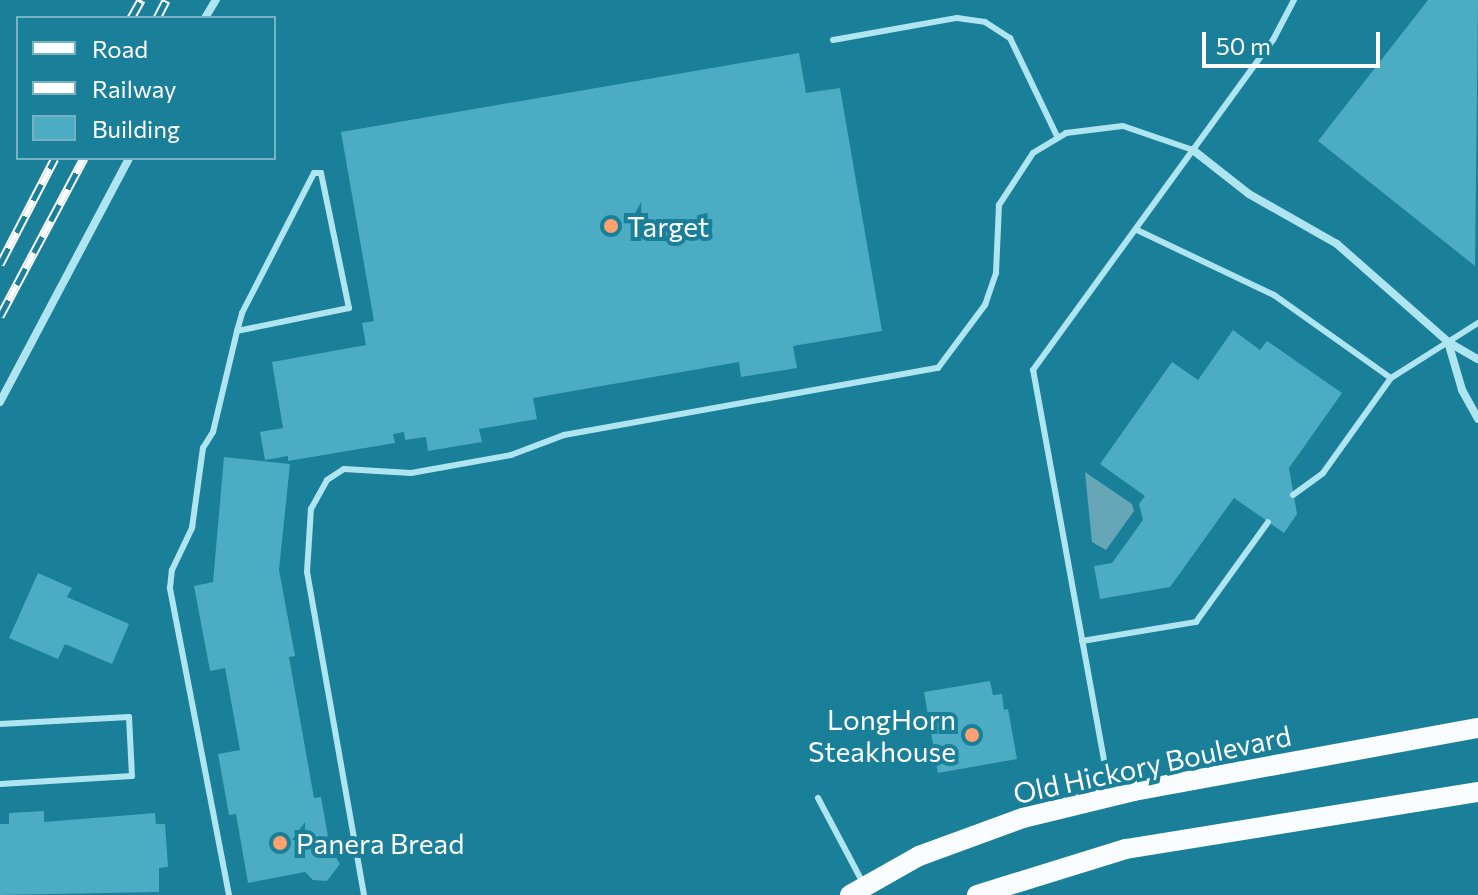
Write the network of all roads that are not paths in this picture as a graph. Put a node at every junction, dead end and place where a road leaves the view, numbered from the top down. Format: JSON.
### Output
{"nodes":[{"id":1,"x":1294,"y":0,"type":"edge"},
{"id":2,"x":833,"y":40,"type":"dead end"},
{"id":3,"x":1057,"y":136,"type":"junction"},
{"id":4,"x":1193,"y":150,"type":"junction"},
{"id":5,"x":128,"y":160,"type":"edge"},
{"id":6,"x":1137,"y":230,"type":"junction"},
{"id":7,"x":1478,"y":323,"type":"edge"},
{"id":8,"x":237,"y":331,"type":"junction"},
{"id":9,"x":1448,"y":342,"type":"junction"},
{"id":10,"x":1478,"y":359,"type":"edge"},
{"id":11,"x":1391,"y":378,"type":"junction"},
{"id":12,"x":0,"y":402,"type":"edge"},
{"id":13,"x":1478,"y":419,"type":"edge"},
{"id":14,"x":1293,"y":495,"type":"dead end"},
{"id":15,"x":1268,"y":522,"type":"dead end"},
{"id":16,"x":1082,"y":641,"type":"junction"},
{"id":17,"x":0,"y":724,"type":"edge"},
{"id":18,"x":1478,"y":728,"type":"edge"},
{"id":19,"x":0,"y":784,"type":"edge"},
{"id":20,"x":1478,"y":792,"type":"edge"},
{"id":21,"x":1111,"y":797,"type":"junction"},
{"id":22,"x":818,"y":798,"type":"dead end"},
{"id":23,"x":858,"y":891,"type":"edge"},
{"id":24,"x":229,"y":895,"type":"edge"},
{"id":25,"x":364,"y":895,"type":"edge"},
{"id":26,"x":977,"y":895,"type":"edge"}],
"edges":[{"from":1,"to":4,"type":"lane"},
{"from":2,"to":3,"type":"lane"},
{"from":3,"to":4,"type":"lane"},
{"from":3,"to":25,"type":"lane"},
{"from":4,"to":6,"type":"lane"},
{"from":4,"to":9,"type":"street"},
{"from":5,"to":12,"type":"street"},
{"from":6,"to":11,"type":"lane"},
{"from":6,"to":16,"type":"lane"},
{"from":7,"to":9,"type":"lane"},
{"from":8,"to":8,"type":"lane"},
{"from":8,"to":24,"type":"lane"},
{"from":9,"to":10,"type":"street"},
{"from":9,"to":11,"type":"lane"},
{"from":9,"to":13,"type":"street"},
{"from":11,"to":14,"type":"lane"},
{"from":15,"to":16,"type":"lane"},
{"from":16,"to":21,"type":"lane"},
{"from":17,"to":19,"type":"lane"},
{"from":18,"to":21,"type":"main road","name":"Old Hickory Boulevard"},
{"from":20,"to":26,"type":"main road"},
{"from":21,"to":23,"type":"main road","name":"Old Hickory Boulevard"},
{"from":22,"to":23,"type":"lane"}]}
